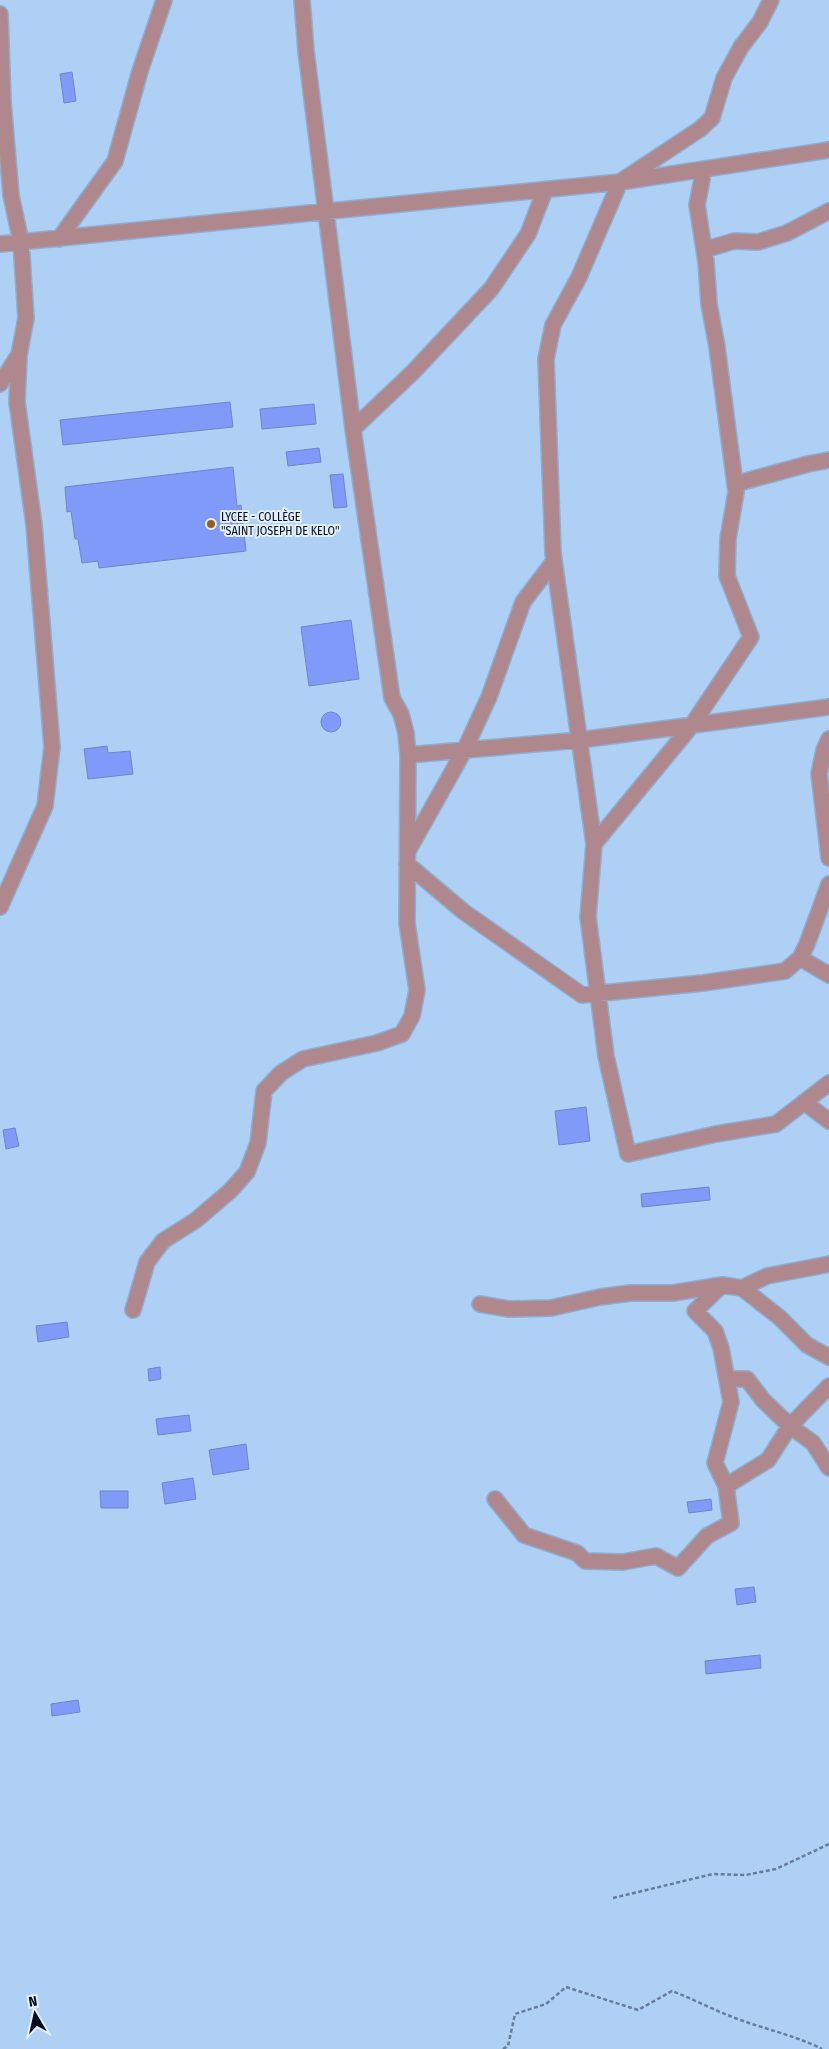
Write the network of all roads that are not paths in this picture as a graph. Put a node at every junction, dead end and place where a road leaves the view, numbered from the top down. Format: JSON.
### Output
{"nodes":[{"id":1,"x":164,"y":0,"type":"edge"},
{"id":2,"x":302,"y":0,"type":"edge"},
{"id":3,"x":771,"y":0,"type":"edge"},
{"id":4,"x":0,"y":14,"type":"edge"},
{"id":5,"x":829,"y":150,"type":"edge"},
{"id":6,"x":704,"y":169,"type":"junction"},
{"id":7,"x":620,"y":182,"type":"junction"},
{"id":8,"x":545,"y":190,"type":"junction"},
{"id":9,"x":829,"y":211,"type":"edge"},
{"id":10,"x":327,"y":212,"type":"junction"},
{"id":11,"x":59,"y":239,"type":"junction"},
{"id":12,"x":21,"y":242,"type":"junction"},
{"id":13,"x":0,"y":244,"type":"edge"},
{"id":14,"x":704,"y":250,"type":"junction"},
{"id":15,"x":18,"y":355,"type":"junction"},
{"id":16,"x":0,"y":384,"type":"edge"},
{"id":17,"x":353,"y":428,"type":"junction"},
{"id":18,"x":829,"y":460,"type":"edge"},
{"id":19,"x":736,"y":484,"type":"junction"},
{"id":20,"x":554,"y":561,"type":"junction"},
{"id":21,"x":829,"y":707,"type":"edge"},
{"id":22,"x":692,"y":726,"type":"junction"},
{"id":23,"x":580,"y":740,"type":"junction"},
{"id":24,"x":829,"y":740,"type":"edge"},
{"id":25,"x":464,"y":751,"type":"junction"},
{"id":26,"x":408,"y":755,"type":"junction"},
{"id":27,"x":594,"y":844,"type":"junction"},
{"id":28,"x":407,"y":858,"type":"junction"},
{"id":29,"x":829,"y":858,"type":"edge"},
{"id":30,"x":829,"y":884,"type":"edge"},
{"id":31,"x":0,"y":907,"type":"edge"},
{"id":32,"x":800,"y":958,"type":"junction"},
{"id":33,"x":829,"y":975,"type":"edge"},
{"id":34,"x":597,"y":994,"type":"junction"},
{"id":35,"x":829,"y":1083,"type":"edge"},
{"id":36,"x":804,"y":1102,"type":"junction"},
{"id":37,"x":829,"y":1121,"type":"edge"},
{"id":38,"x":829,"y":1264,"type":"edge"},
{"id":39,"x":722,"y":1285,"type":"junction"},
{"id":40,"x":742,"y":1288,"type":"junction"},
{"id":41,"x":480,"y":1304,"type":"dead end"},
{"id":42,"x":134,"y":1310,"type":"dead end"},
{"id":43,"x":829,"y":1358,"type":"edge"},
{"id":44,"x":727,"y":1379,"type":"junction"},
{"id":45,"x":829,"y":1386,"type":"edge"},
{"id":46,"x":790,"y":1426,"type":"junction"},
{"id":47,"x":829,"y":1468,"type":"edge"},
{"id":48,"x":726,"y":1486,"type":"junction"},
{"id":49,"x":495,"y":1499,"type":"dead end"}],
"edges":[{"from":1,"to":11,"type":"street"},
{"from":2,"to":10,"type":"street"},
{"from":3,"to":7,"type":"street"},
{"from":4,"to":12,"type":"street"},
{"from":5,"to":6,"type":"street"},
{"from":6,"to":7,"type":"street"},
{"from":6,"to":14,"type":"street"},
{"from":7,"to":8,"type":"street"},
{"from":7,"to":20,"type":"street"},
{"from":8,"to":10,"type":"street"},
{"from":8,"to":17,"type":"street"},
{"from":9,"to":14,"type":"street"},
{"from":10,"to":11,"type":"street"},
{"from":10,"to":17,"type":"street"},
{"from":11,"to":12,"type":"street"},
{"from":12,"to":13,"type":"street"},
{"from":12,"to":15,"type":"street"},
{"from":14,"to":19,"type":"street"},
{"from":15,"to":16,"type":"street"},
{"from":15,"to":31,"type":"street"},
{"from":17,"to":26,"type":"street"},
{"from":18,"to":19,"type":"street"},
{"from":19,"to":22,"type":"street"},
{"from":20,"to":23,"type":"street"},
{"from":20,"to":25,"type":"street"},
{"from":21,"to":22,"type":"street"},
{"from":22,"to":23,"type":"street"},
{"from":22,"to":27,"type":"street"},
{"from":23,"to":25,"type":"street"},
{"from":23,"to":27,"type":"street"},
{"from":24,"to":29,"type":"street"},
{"from":25,"to":26,"type":"street"},
{"from":25,"to":28,"type":"street"},
{"from":26,"to":28,"type":"street"},
{"from":27,"to":34,"type":"street"},
{"from":28,"to":34,"type":"street"},
{"from":28,"to":42,"type":"street"},
{"from":30,"to":32,"type":"street"},
{"from":32,"to":33,"type":"street"},
{"from":32,"to":34,"type":"street"},
{"from":34,"to":36,"type":"street"},
{"from":35,"to":36,"type":"street"},
{"from":36,"to":37,"type":"street"},
{"from":38,"to":40,"type":"street"},
{"from":39,"to":40,"type":"street"},
{"from":39,"to":41,"type":"street"},
{"from":39,"to":44,"type":"street"},
{"from":40,"to":43,"type":"street"},
{"from":44,"to":46,"type":"street"},
{"from":44,"to":48,"type":"street"},
{"from":45,"to":46,"type":"street"},
{"from":46,"to":47,"type":"street"},
{"from":46,"to":48,"type":"street"},
{"from":48,"to":49,"type":"street"}]}
